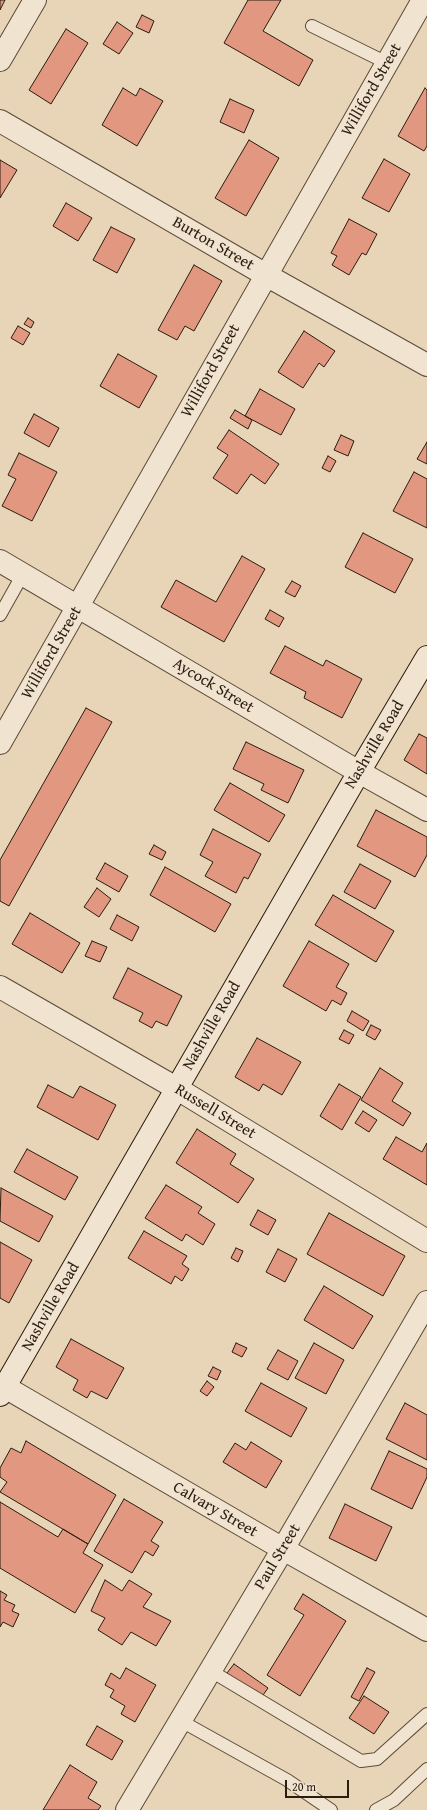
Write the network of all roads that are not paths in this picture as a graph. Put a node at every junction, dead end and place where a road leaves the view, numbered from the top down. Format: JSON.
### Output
{"nodes":[{"id":1,"x":34,"y":0,"type":"edge"},
{"id":2,"x":423,"y":0,"type":"edge"},
{"id":3,"x":312,"y":26,"type":"dead end"},
{"id":4,"x":0,"y":60,"type":"edge"},
{"id":5,"x":387,"y":63,"type":"junction"},
{"id":6,"x":0,"y":121,"type":"edge"},
{"id":7,"x":266,"y":275,"type":"junction"},
{"id":8,"x":427,"y":365,"type":"edge"},
{"id":9,"x":0,"y":561,"type":"edge"},
{"id":10,"x":23,"y":574,"type":"junction"},
{"id":11,"x":79,"y":606,"type":"junction"},
{"id":12,"x":0,"y":615,"type":"edge"},
{"id":13,"x":427,"y":657,"type":"edge"},
{"id":14,"x":0,"y":743,"type":"edge"},
{"id":15,"x":359,"y":772,"type":"junction"},
{"id":16,"x":427,"y":810,"type":"edge"},
{"id":17,"x":0,"y":987,"type":"edge"},
{"id":18,"x":176,"y":1088,"type":"junction"},
{"id":19,"x":427,"y":1242,"type":"edge"},
{"id":20,"x":427,"y":1302,"type":"edge"},
{"id":21,"x":2,"y":1391,"type":"edge"},
{"id":22,"x":283,"y":1549,"type":"junction"},
{"id":23,"x":427,"y":1630,"type":"edge"},
{"id":24,"x":211,"y":1671,"type":"junction"},
{"id":25,"x":427,"y":1714,"type":"edge"},
{"id":26,"x":181,"y":1721,"type":"junction"},
{"id":27,"x":427,"y":1769,"type":"edge"},
{"id":28,"x":127,"y":1810,"type":"edge"},
{"id":29,"x":331,"y":1810,"type":"edge"},
{"id":30,"x":376,"y":1810,"type":"edge"}],
"edges":[{"from":1,"to":4,"type":"street"},
{"from":2,"to":5,"type":"street","name":"Williford Street"},
{"from":3,"to":5,"type":"lane"},
{"from":5,"to":7,"type":"street","name":"Williford Street"},
{"from":6,"to":7,"type":"street","name":"Burton Street"},
{"from":7,"to":8,"type":"street","name":"Burton Street"},
{"from":7,"to":11,"type":"street","name":"Williford Street"},
{"from":9,"to":10,"type":"street","name":"Aycock Street"},
{"from":10,"to":11,"type":"street","name":"Aycock Street"},
{"from":10,"to":12,"type":"lane"},
{"from":11,"to":14,"type":"street","name":"Williford Street"},
{"from":11,"to":15,"type":"street","name":"Aycock Street"},
{"from":13,"to":15,"type":"street","name":"Nashville Road"},
{"from":15,"to":16,"type":"street","name":"Aycock Street"},
{"from":15,"to":18,"type":"street","name":"Nashville Road"},
{"from":17,"to":18,"type":"street","name":"Russell Street"},
{"from":18,"to":19,"type":"street","name":"Russell Street"},
{"from":18,"to":21,"type":"street","name":"Nashville Road"},
{"from":20,"to":22,"type":"street","name":"Paul Street"},
{"from":21,"to":22,"type":"street","name":"Calvary Street"},
{"from":22,"to":23,"type":"street","name":"Calvary Street"},
{"from":22,"to":24,"type":"street","name":"Paul Street"},
{"from":24,"to":25,"type":"lane"},
{"from":24,"to":26,"type":"street","name":"Paul Street"},
{"from":26,"to":28,"type":"street","name":"Paul Street"},
{"from":26,"to":29,"type":"lane"},
{"from":27,"to":30,"type":"lane"}]}
